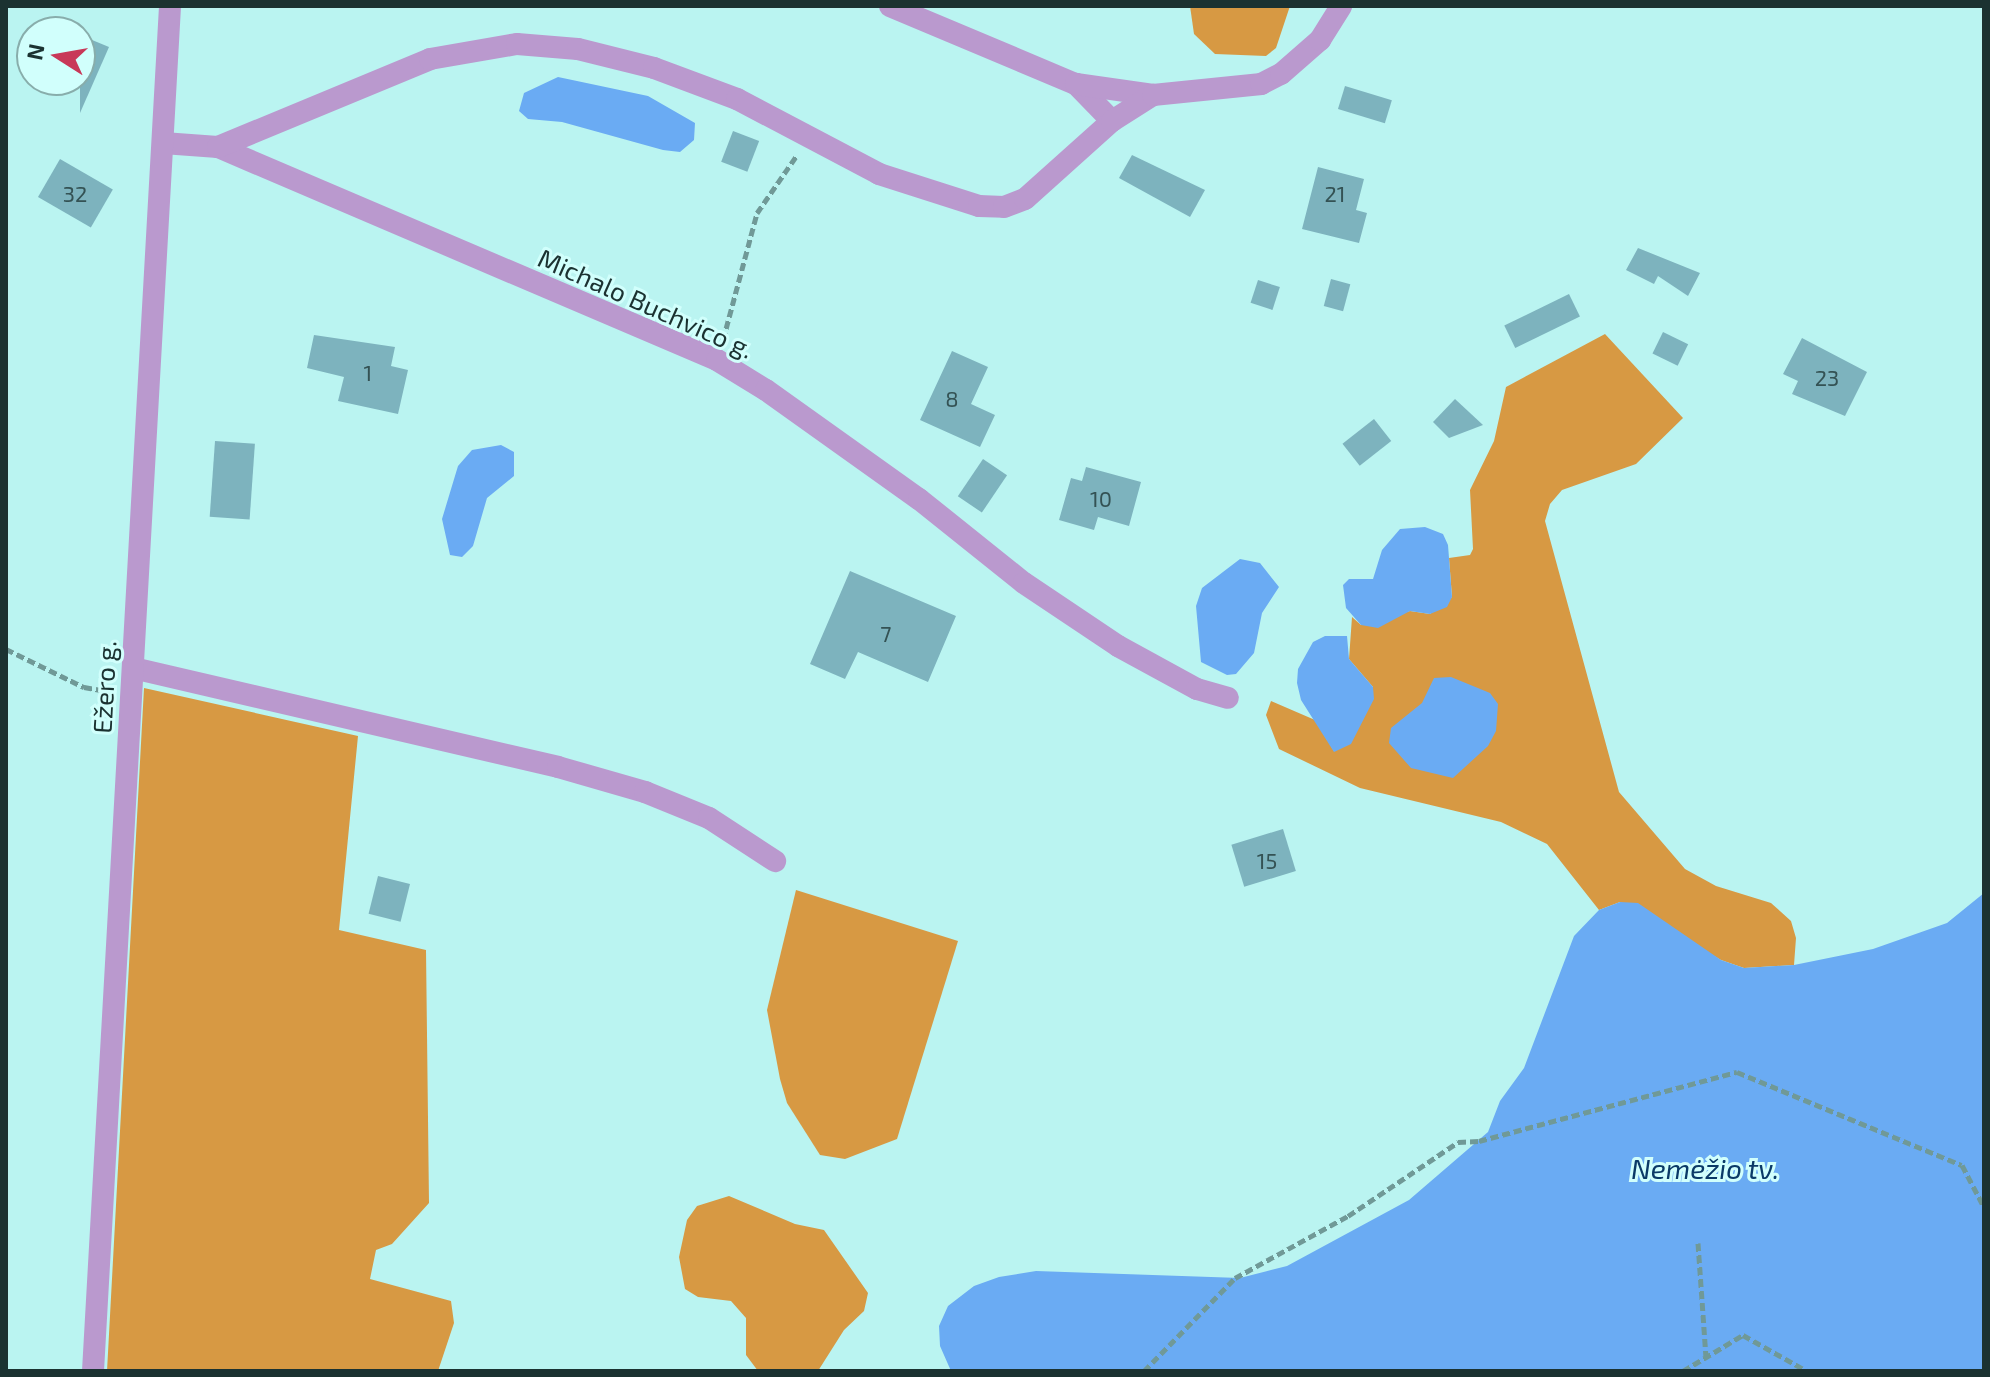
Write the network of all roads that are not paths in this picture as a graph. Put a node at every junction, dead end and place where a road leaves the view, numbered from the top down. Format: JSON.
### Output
{"nodes":[{"id":1,"x":170,"y":6,"type":"edge"},
{"id":2,"x":890,"y":6,"type":"edge"},
{"id":3,"x":1341,"y":6,"type":"edge"},
{"id":4,"x":1076,"y":84,"type":"junction"},
{"id":5,"x":1153,"y":95,"type":"junction"},
{"id":6,"x":1112,"y":121,"type":"junction"},
{"id":7,"x":163,"y":143,"type":"junction"},
{"id":8,"x":218,"y":147,"type":"junction"},
{"id":9,"x":133,"y":668,"type":"junction"},
{"id":10,"x":1228,"y":698,"type":"dead end"},
{"id":11,"x":775,"y":861,"type":"dead end"},
{"id":12,"x":93,"y":1371,"type":"edge"}],
"edges":[{"from":1,"to":7,"type":"street","name":"Ežero g."},
{"from":2,"to":4,"type":"street"},
{"from":3,"to":5,"type":"street"},
{"from":4,"to":5,"type":"street"},
{"from":4,"to":6,"type":"street"},
{"from":5,"to":6,"type":"street"},
{"from":6,"to":8,"type":"street"},
{"from":7,"to":8,"type":"street","name":"Michalo Buchvico g."},
{"from":7,"to":9,"type":"street","name":"Ežero g."},
{"from":8,"to":10,"type":"street","name":"Michalo Buchvico g."},
{"from":9,"to":11,"type":"street"},
{"from":9,"to":12,"type":"street","name":"Ežero g."}]}
